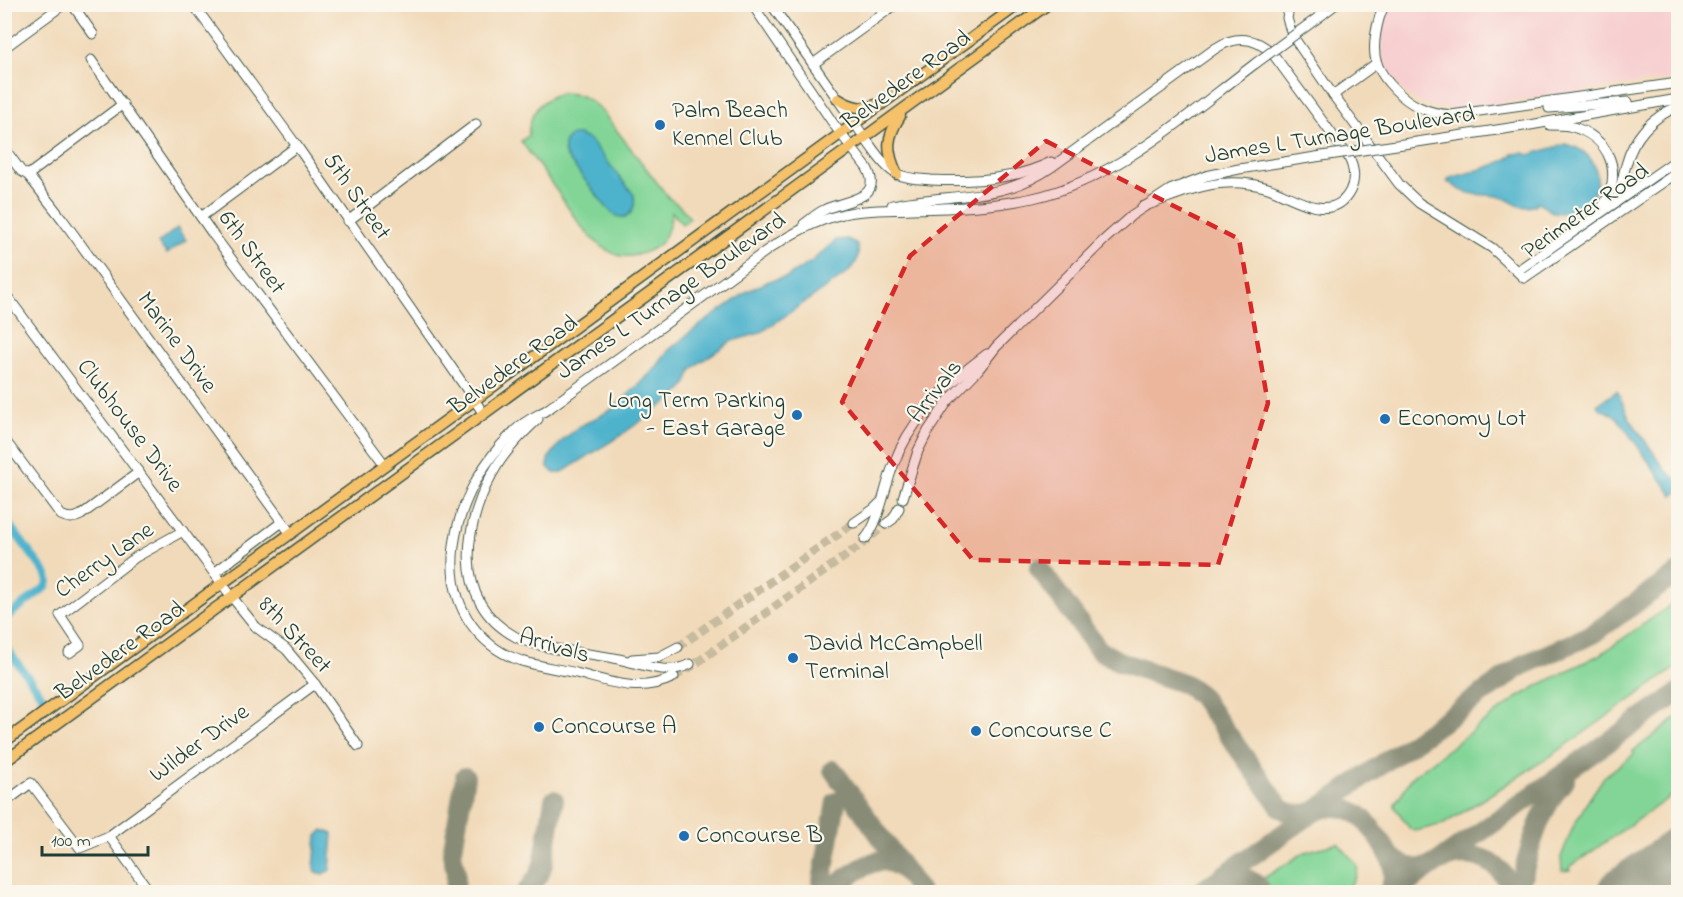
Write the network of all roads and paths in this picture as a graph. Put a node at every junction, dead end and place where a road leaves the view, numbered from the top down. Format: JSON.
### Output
{"nodes":[{"id":1,"x":64,"y":4,"type":"edge"},
{"id":2,"x":72,"y":4,"type":"edge"},
{"id":3,"x":193,"y":4,"type":"edge"},
{"id":4,"x":752,"y":4,"type":"edge"},
{"id":5,"x":771,"y":4,"type":"edge"},
{"id":6,"x":896,"y":4,"type":"edge"},
{"id":7,"x":1019,"y":4,"type":"edge"},
{"id":8,"x":1048,"y":4,"type":"edge"},
{"id":9,"x":1290,"y":4,"type":"edge"},
{"id":10,"x":1336,"y":4,"type":"edge"},
{"id":11,"x":1385,"y":4,"type":"edge"},
{"id":12,"x":93,"y":34,"type":"dead end"},
{"id":13,"x":4,"y":48,"type":"edge"},
{"id":14,"x":91,"y":60,"type":"dead end"},
{"id":15,"x":1377,"y":63,"type":"junction"},
{"id":16,"x":813,"y":64,"type":"junction"},
{"id":17,"x":1678,"y":84,"type":"edge"},
{"id":18,"x":1334,"y":95,"type":"junction"},
{"id":19,"x":838,"y":99,"type":"junction"},
{"id":20,"x":890,"y":99,"type":"junction"},
{"id":21,"x":1678,"y":99,"type":"edge"},
{"id":22,"x":1666,"y":101,"type":"junction"},
{"id":23,"x":123,"y":104,"type":"junction"},
{"id":24,"x":1516,"y":106,"type":"junction"},
{"id":25,"x":1678,"y":107,"type":"edge"},
{"id":26,"x":903,"y":110,"type":"junction"},
{"id":27,"x":476,"y":124,"type":"dead end"},
{"id":28,"x":855,"y":124,"type":"junction"},
{"id":29,"x":1530,"y":125,"type":"junction"},
{"id":30,"x":842,"y":134,"type":"junction"},
{"id":31,"x":865,"y":138,"type":"junction"},
{"id":32,"x":297,"y":146,"type":"junction"},
{"id":33,"x":4,"y":148,"type":"edge"},
{"id":34,"x":852,"y":148,"type":"junction"},
{"id":35,"x":1072,"y":152,"type":"junction"},
{"id":36,"x":1678,"y":159,"type":"edge"},
{"id":37,"x":1678,"y":172,"type":"edge"},
{"id":38,"x":897,"y":174,"type":"junction"},
{"id":39,"x":28,"y":175,"type":"junction"},
{"id":40,"x":1616,"y":203,"type":"junction"},
{"id":41,"x":1142,"y":207,"type":"junction"},
{"id":42,"x":875,"y":209,"type":"junction"},
{"id":43,"x":201,"y":217,"type":"junction"},
{"id":44,"x":1594,"y":217,"type":"junction"},
{"id":45,"x":348,"y":221,"type":"junction"},
{"id":46,"x":1589,"y":233,"type":"junction"},
{"id":47,"x":788,"y":236,"type":"junction"},
{"id":48,"x":1521,"y":275,"type":"junction"},
{"id":49,"x":4,"y":292,"type":"edge"},
{"id":50,"x":996,"y":347,"type":"junction"},
{"id":51,"x":474,"y":400,"type":"junction"},
{"id":52,"x":548,"y":410,"type":"junction"},
{"id":53,"x":484,"y":414,"type":"junction"},
{"id":54,"x":4,"y":439,"type":"edge"},
{"id":55,"x":385,"y":465,"type":"junction"},
{"id":56,"x":139,"y":472,"type":"junction"},
{"id":57,"x":903,"y":498,"type":"dead end"},
{"id":58,"x":881,"y":501,"type":"junction"},
{"id":59,"x":899,"y":508,"type":"dead end"},
{"id":60,"x":282,"y":522,"type":"junction"},
{"id":61,"x":854,"y":523,"type":"tunnel mouth"},
{"id":62,"x":886,"y":524,"type":"tunnel mouth"},
{"id":63,"x":183,"y":531,"type":"junction"},
{"id":64,"x":291,"y":534,"type":"junction"},
{"id":65,"x":865,"y":539,"type":"dead end"},
{"id":66,"x":214,"y":573,"type":"junction"},
{"id":67,"x":222,"y":583,"type":"junction"},
{"id":68,"x":232,"y":597,"type":"junction"},
{"id":69,"x":678,"y":647,"type":"tunnel mouth"},
{"id":70,"x":69,"y":653,"type":"dead end"},
{"id":71,"x":621,"y":659,"type":"junction"},
{"id":72,"x":690,"y":664,"type":"dead end"},
{"id":73,"x":674,"y":677,"type":"tunnel mouth"},
{"id":74,"x":315,"y":684,"type":"junction"},
{"id":75,"x":4,"y":742,"type":"edge"},
{"id":76,"x":358,"y":746,"type":"dead end"},
{"id":77,"x":4,"y":762,"type":"edge"},
{"id":78,"x":4,"y":803,"type":"edge"},
{"id":79,"x":108,"y":836,"type":"junction"},
{"id":80,"x":150,"y":892,"type":"edge"}],
"edges":[{"from":1,"to":13,"type":"street"},
{"from":2,"to":12,"type":"street"},
{"from":3,"to":32,"type":"street","name":"5th Street"},
{"from":4,"to":30,"type":"street"},
{"from":5,"to":16,"type":"street"},
{"from":6,"to":16,"type":"street"},
{"from":7,"to":20,"type":"main road","name":"Belvedere Road"},
{"from":8,"to":26,"type":"main road","name":"Belvedere Road"},
{"from":9,"to":18,"type":"street","name":"Perimeter Road"},
{"from":10,"to":42,"type":"street","name":"James L Turnage Boulevard","bridge":true},
{"from":11,"to":15,"type":"street"},
{"from":14,"to":23,"type":"street","name":"6th Street"},
{"from":15,"to":18,"type":"street"},
{"from":15,"to":24,"type":"street"},
{"from":16,"to":19,"type":"street"},
{"from":17,"to":24,"type":"street"},
{"from":18,"to":48,"type":"street","name":"Perimeter Road"},
{"from":19,"to":20,"type":"main road"},
{"from":19,"to":28,"type":"street"},
{"from":20,"to":28,"type":"main road","name":"Belvedere Road"},
{"from":21,"to":22,"type":"street","name":"James L Turnage Boulevard"},
{"from":22,"to":24,"type":"street"},
{"from":22,"to":29,"type":"street","name":"James L Turnage Boulevard"},
{"from":23,"to":39,"type":"street"},
{"from":23,"to":43,"type":"street","name":"6th Street"},
{"from":25,"to":40,"type":"street"},
{"from":26,"to":31,"type":"main road","name":"Belvedere Road"},
{"from":26,"to":38,"type":"main road"},
{"from":27,"to":45,"type":"street"},
{"from":28,"to":30,"type":"main road","name":"Belvedere Road"},
{"from":28,"to":31,"type":"street"},
{"from":29,"to":41,"type":"street","name":"James L Turnage Boulevard","bridge":true},
{"from":29,"to":44,"type":"street"},
{"from":30,"to":34,"type":"street"},
{"from":30,"to":51,"type":"main road","name":"Belvedere Road"},
{"from":31,"to":34,"type":"main road","name":"Belvedere Road"},
{"from":31,"to":38,"type":"street"},
{"from":32,"to":43,"type":"street"},
{"from":32,"to":45,"type":"street","name":"5th Street"},
{"from":33,"to":39,"type":"street","name":"Marine Drive"},
{"from":34,"to":47,"type":"street"},
{"from":34,"to":53,"type":"main road","name":"Belvedere Road"},
{"from":35,"to":38,"type":"street"},
{"from":35,"to":41,"type":"street"},
{"from":35,"to":42,"type":"street"},
{"from":36,"to":40,"type":"street","name":"Perimeter Road"},
{"from":37,"to":46,"type":"street","name":"Perimeter Road"},
{"from":39,"to":60,"type":"street","name":"Marine Drive"},
{"from":40,"to":44,"type":"street","name":"Perimeter Road"},
{"from":40,"to":46,"type":"street"},
{"from":41,"to":50,"type":"street","name":"James L Turnage Boulevard"},
{"from":42,"to":47,"type":"street","name":"James L Turnage Boulevard"},
{"from":43,"to":55,"type":"street","name":"6th Street"},
{"from":44,"to":48,"type":"street","name":"Perimeter Road"},
{"from":45,"to":51,"type":"street","name":"5th Street"},
{"from":46,"to":48,"type":"street","name":"Perimeter Road"},
{"from":47,"to":52,"type":"street","name":"James L Turnage Boulevard"},
{"from":49,"to":56,"type":"street","name":"Clubhouse Drive"},
{"from":50,"to":57,"type":"street","name":"Arrivals"},
{"from":50,"to":58,"type":"street"},
{"from":51,"to":53,"type":"street","name":"5th Street"},
{"from":51,"to":55,"type":"main road","name":"Belvedere Road"},
{"from":52,"to":71,"type":"street"},
{"from":52,"to":73,"type":"street","name":"Arrivals"},
{"from":53,"to":68,"type":"main road","name":"Belvedere Road"},
{"from":54,"to":56,"type":"street"},
{"from":55,"to":64,"type":"main road","name":"Belvedere Road"},
{"from":56,"to":63,"type":"street","name":"Clubhouse Drive"},
{"from":58,"to":61,"type":"street"},
{"from":58,"to":65,"type":"street"},
{"from":59,"to":62,"type":"street"},
{"from":60,"to":64,"type":"street","name":"Marine Drive"},
{"from":60,"to":66,"type":"street"},
{"from":63,"to":66,"type":"street","name":"Clubhouse Drive"},
{"from":63,"to":70,"type":"street","name":"Cherry Lane"},
{"from":64,"to":67,"type":"main road","name":"Belvedere Road"},
{"from":66,"to":67,"type":"street","name":"Clubhouse Drive"},
{"from":67,"to":68,"type":"street","name":"8th Street"},
{"from":67,"to":75,"type":"main road","name":"Belvedere Road"},
{"from":68,"to":74,"type":"street","name":"8th Street"},
{"from":68,"to":77,"type":"main road","name":"Belvedere Road"},
{"from":69,"to":71,"type":"street"},
{"from":71,"to":72,"type":"street"},
{"from":74,"to":76,"type":"street","name":"8th Street"},
{"from":74,"to":79,"type":"street","name":"Wilder Drive"},
{"from":78,"to":79,"type":"street","name":"Wilder Drive"},
{"from":79,"to":80,"type":"street"}]}
